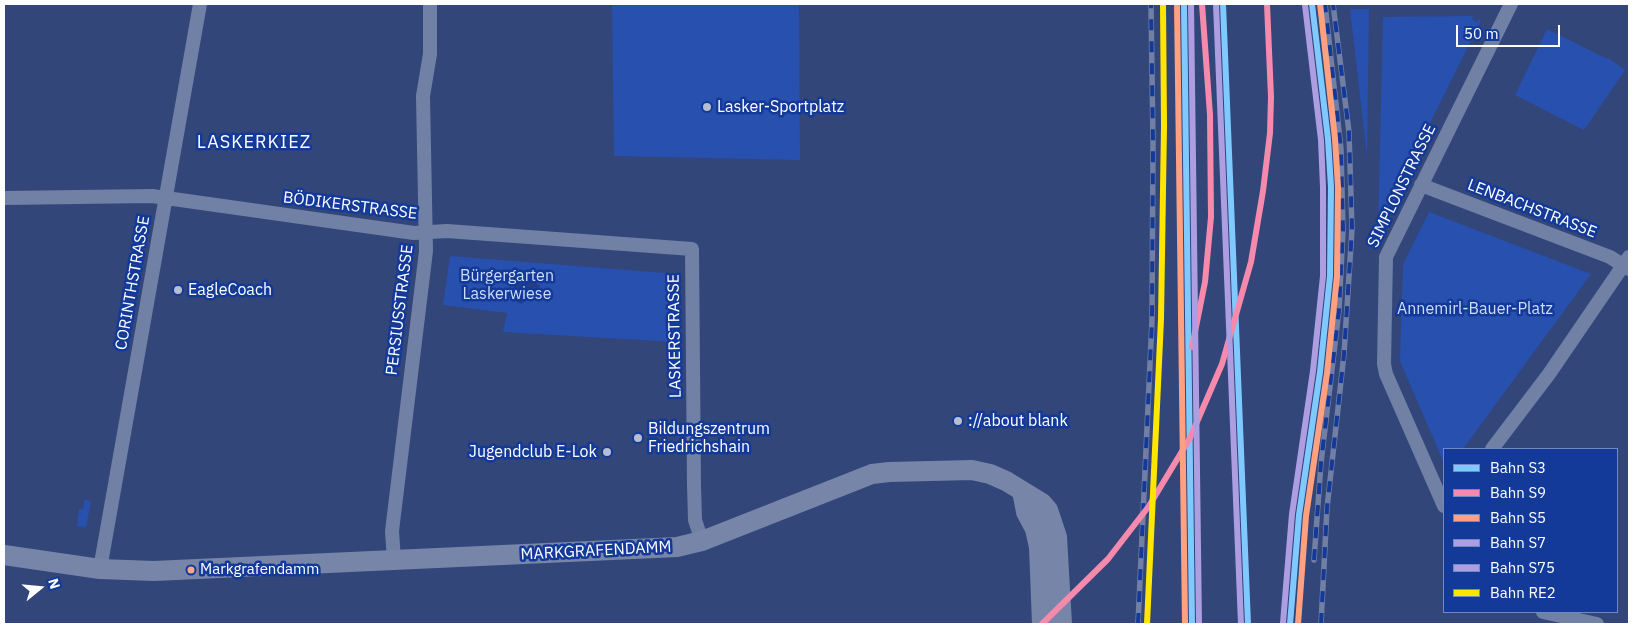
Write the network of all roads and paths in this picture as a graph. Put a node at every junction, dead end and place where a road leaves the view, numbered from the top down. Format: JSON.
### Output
{"nodes":[{"id":1,"x":200,"y":4,"type":"edge"},
{"id":2,"x":430,"y":4,"type":"edge"},
{"id":3,"x":1506,"y":6,"type":"edge"},
{"id":4,"x":1421,"y":185,"type":"junction"},
{"id":5,"x":4,"y":198,"type":"edge"},
{"id":6,"x":166,"y":198,"type":"junction"},
{"id":7,"x":426,"y":232,"type":"junction"},
{"id":8,"x":692,"y":249,"type":"joint"},
{"id":9,"x":1627,"y":264,"type":"edge"},
{"id":10,"x":1493,"y":448,"type":"edge"},
{"id":11,"x":1022,"y":491,"type":"junction"},
{"id":12,"x":1443,"y":503,"type":"edge"},
{"id":13,"x":702,"y":541,"type":"junction"},
{"id":14,"x":4,"y":555,"type":"edge"},
{"id":15,"x":394,"y":560,"type":"junction"},
{"id":16,"x":100,"y":569,"type":"junction"},
{"id":17,"x":1548,"y":613,"type":"edge"},
{"id":18,"x":1042,"y":624,"type":"edge"},
{"id":19,"x":1062,"y":624,"type":"edge"},
{"id":20,"x":1597,"y":624,"type":"edge"}],
"edges":[{"from":1,"to":6,"type":"street","name":"CORINTHSTRASSE"},
{"from":2,"to":7,"type":"street","name":"PERSIUSSTRASSE"},
{"from":3,"to":4,"type":"street","name":"SIMPLONSTRASSE"},
{"from":4,"to":9,"type":"street","name":"LENBACHSTRASSE"},
{"from":4,"to":12,"type":"street","name":"SIMPLONSTRASSE"},
{"from":5,"to":6,"type":"street","name":"BÖDIKERSTRASSE"},
{"from":6,"to":7,"type":"street","name":"BÖDIKERSTRASSE"},
{"from":6,"to":16,"type":"street","name":"CORINTHSTRASSE"},
{"from":7,"to":8,"type":"street","name":"BÖDIKERSTRASSE"},
{"from":7,"to":15,"type":"street","name":"PERSIUSSTRASSE"},
{"from":8,"to":13,"type":"street","name":"LASKERSTRASSE"},
{"from":9,"to":10,"type":"street"},
{"from":11,"to":13,"type":"main road","name":"MARKGRAFENDAMM"},
{"from":11,"to":18,"type":"main road"},
{"from":11,"to":19,"type":"main road","name":"MARKGRAFENDAMM"},
{"from":13,"to":15,"type":"main road","name":"MARKGRAFENDAMM"},
{"from":14,"to":16,"type":"main road","name":"MARKGRAFENDAMM"},
{"from":15,"to":16,"type":"main road","name":"MARKGRAFENDAMM"},
{"from":17,"to":20,"type":"street"}]}
